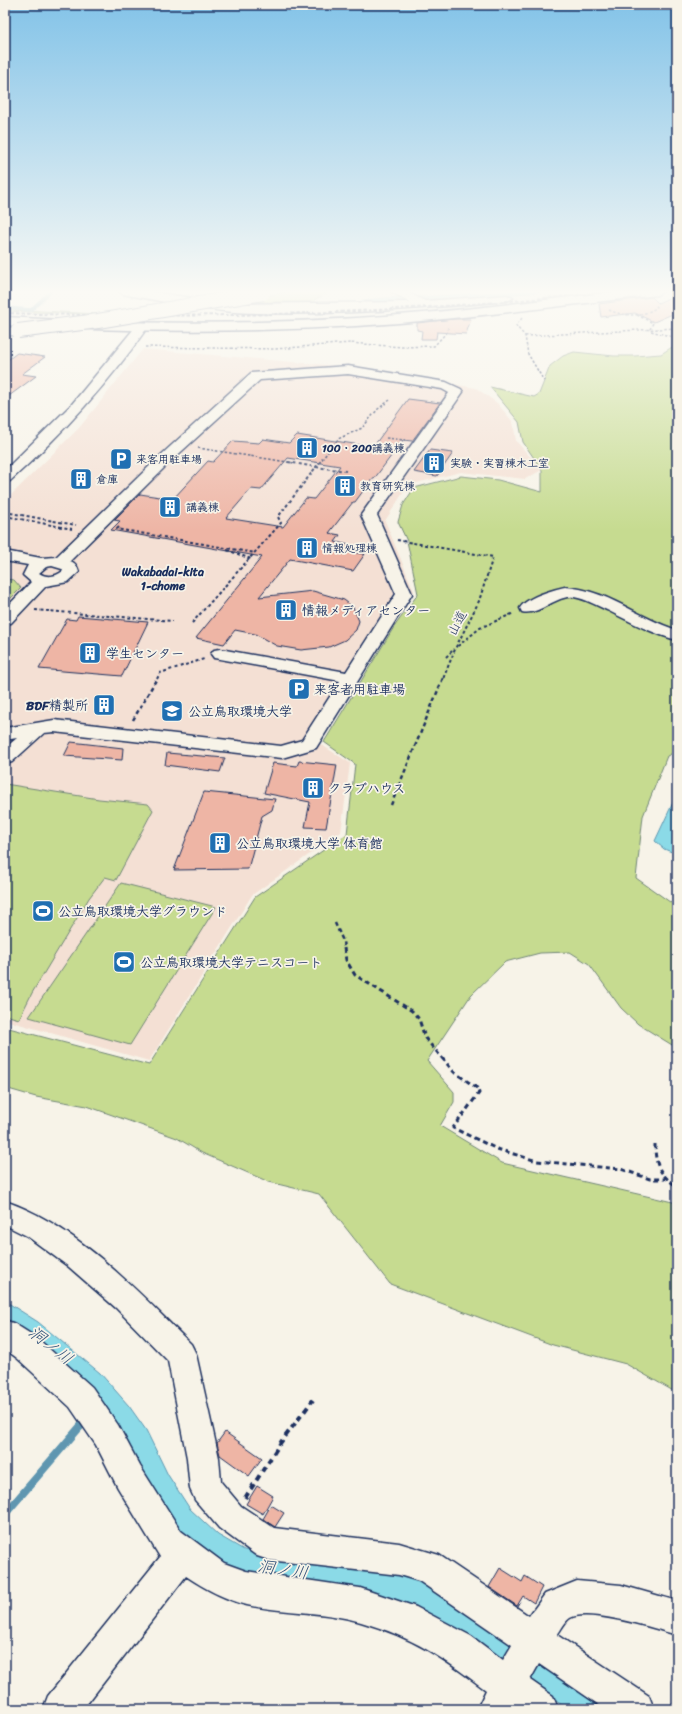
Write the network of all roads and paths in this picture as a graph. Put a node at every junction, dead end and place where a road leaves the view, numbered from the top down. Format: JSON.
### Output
{"nodes":[{"id":1,"x":109,"y":371,"type":"edge"},
{"id":2,"x":333,"y":371,"type":"edge"},
{"id":3,"x":354,"y":371,"type":"edge"},
{"id":4,"x":536,"y":371,"type":"edge"},
{"id":5,"x":544,"y":381,"type":"dead end"},
{"id":6,"x":390,"y":400,"type":"dead end"},
{"id":7,"x":195,"y":447,"type":"dead end"},
{"id":8,"x":5,"y":459,"type":"edge"},
{"id":9,"x":23,"y":462,"type":"junction"},
{"id":10,"x":316,"y":467,"type":"junction"},
{"id":11,"x":346,"y":470,"type":"dead end"},
{"id":12,"x":5,"y":478,"type":"edge"},
{"id":13,"x":5,"y":512,"type":"edge"},
{"id":14,"x":5,"y":516,"type":"edge"},
{"id":15,"x":122,"y":524,"type":"dead end"},
{"id":16,"x":79,"y":526,"type":"dead end"},
{"id":17,"x":74,"y":529,"type":"dead end"},
{"id":18,"x":379,"y":536,"type":"junction"},
{"id":19,"x":221,"y":548,"type":"junction"},
{"id":20,"x":255,"y":553,"type":"junction"},
{"id":21,"x":5,"y":556,"type":"edge"},
{"id":22,"x":251,"y":559,"type":"junction"},
{"id":23,"x":5,"y":567,"type":"edge"},
{"id":24,"x":38,"y":572,"type":"junction"},
{"id":25,"x":528,"y":608,"type":"joint"},
{"id":26,"x":10,"y":614,"type":"edge"},
{"id":27,"x":172,"y":621,"type":"dead end"},
{"id":28,"x":192,"y":623,"type":"dead end"},
{"id":29,"x":677,"y":635,"type":"edge"},
{"id":30,"x":220,"y":654,"type":"joint"},
{"id":31,"x":446,"y":657,"type":"dead end"},
{"id":32,"x":350,"y":678,"type":"junction"},
{"id":33,"x":39,"y":727,"type":"junction"},
{"id":34,"x":126,"y":733,"type":"junction"},
{"id":35,"x":5,"y":734,"type":"edge"},
{"id":36,"x":5,"y":758,"type":"edge"},
{"id":37,"x":391,"y":804,"type":"dead end"},
{"id":38,"x":335,"y":923,"type":"dead end"},
{"id":39,"x":655,"y":1144,"type":"dead end"},
{"id":40,"x":665,"y":1179,"type":"junction"},
{"id":41,"x":677,"y":1186,"type":"edge"},
{"id":42,"x":5,"y":1212,"type":"edge"},
{"id":43,"x":5,"y":1333,"type":"edge"},
{"id":44,"x":313,"y":1400,"type":"dead end"},
{"id":45,"x":232,"y":1518,"type":"junction"},
{"id":46,"x":183,"y":1554,"type":"junction"},
{"id":47,"x":677,"y":1618,"type":"edge"},
{"id":48,"x":534,"y":1639,"type":"junction"},
{"id":49,"x":501,"y":1698,"type":"edge"},
{"id":50,"x":60,"y":1709,"type":"edge"},
{"id":51,"x":540,"y":1709,"type":"edge"},
{"id":52,"x":636,"y":1709,"type":"edge"}],
"edges":[{"from":1,"to":9,"type":"street"},
{"from":2,"to":24,"type":"street"},
{"from":3,"to":18,"type":"street"},
{"from":4,"to":5,"type":"path"},
{"from":6,"to":10,"type":"path"},
{"from":7,"to":10,"type":"path"},
{"from":8,"to":9,"type":"street"},
{"from":9,"to":12,"type":"street"},
{"from":10,"to":11,"type":"path"},
{"from":10,"to":20,"type":"path"},
{"from":13,"to":16,"type":"path"},
{"from":14,"to":17,"type":"path"},
{"from":15,"to":19,"type":"path"},
{"from":18,"to":32,"type":"street"},
{"from":18,"to":37,"type":"path","name":"山道"},
{"from":19,"to":20,"type":"path"},
{"from":19,"to":22,"type":"path"},
{"from":20,"to":22,"type":"path"},
{"from":21,"to":24,"type":"street"},
{"from":22,"to":28,"type":"path"},
{"from":23,"to":24,"type":"street"},
{"from":24,"to":26,"type":"street"},
{"from":25,"to":29,"type":"street"},
{"from":25,"to":31,"type":"path"},
{"from":26,"to":27,"type":"path"},
{"from":30,"to":32,"type":"street"},
{"from":30,"to":34,"type":"path"},
{"from":32,"to":34,"type":"street"},
{"from":33,"to":34,"type":"street"},
{"from":33,"to":35,"type":"street"},
{"from":33,"to":36,"type":"street"},
{"from":38,"to":40,"type":"path"},
{"from":39,"to":40,"type":"path"},
{"from":40,"to":41,"type":"path"},
{"from":42,"to":45,"type":"street"},
{"from":43,"to":46,"type":"street"},
{"from":44,"to":45,"type":"path"},
{"from":45,"to":48,"type":"street"},
{"from":46,"to":49,"type":"street"},
{"from":46,"to":50,"type":"street"},
{"from":47,"to":48,"type":"street"},
{"from":48,"to":49,"type":"street"},
{"from":48,"to":52,"type":"street"},
{"from":49,"to":51,"type":"street"}]}
